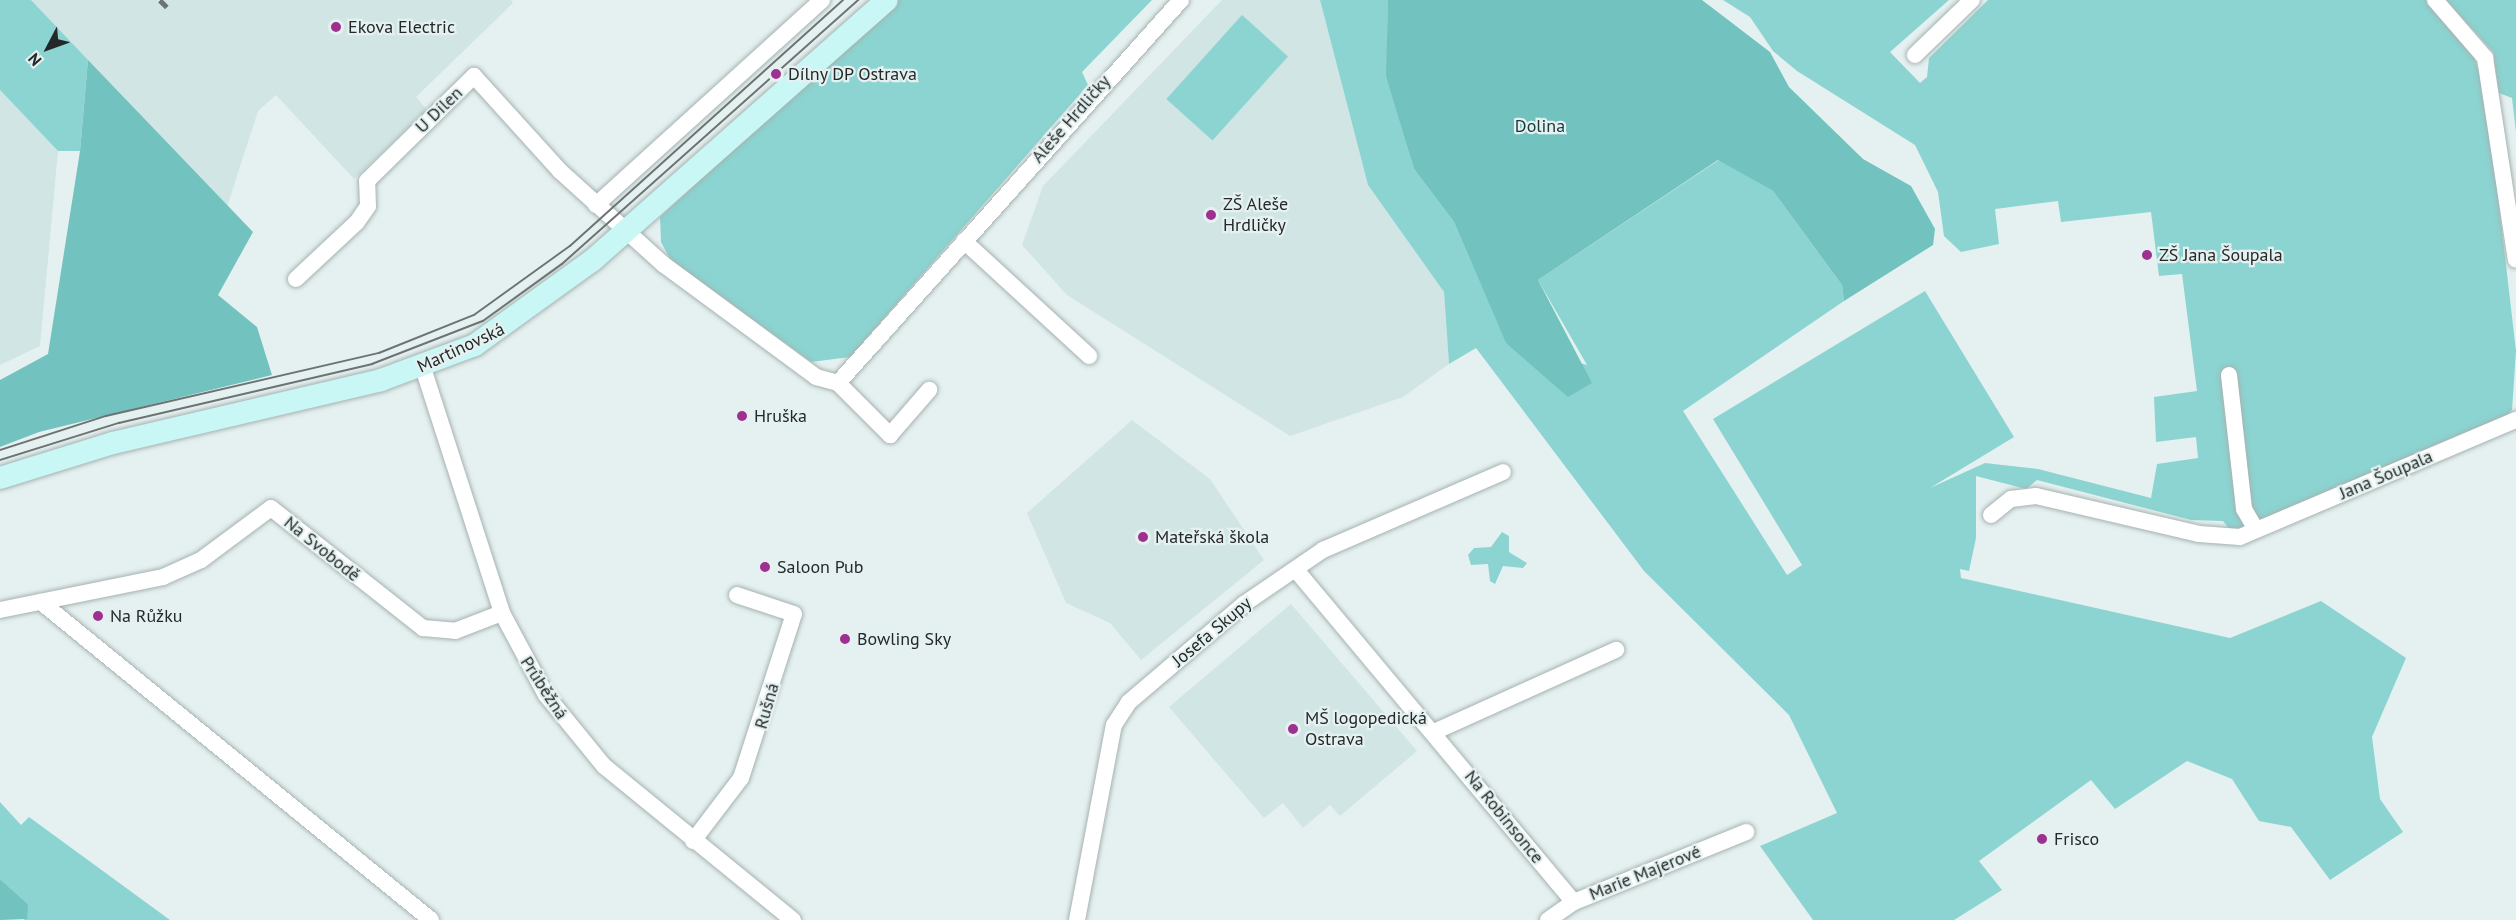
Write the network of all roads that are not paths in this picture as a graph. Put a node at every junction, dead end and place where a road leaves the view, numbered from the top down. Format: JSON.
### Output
{"nodes":[{"id":1,"x":822,"y":0,"type":"edge"},
{"id":2,"x":876,"y":0,"type":"edge"},
{"id":3,"x":887,"y":0,"type":"edge"},
{"id":4,"x":1181,"y":0,"type":"edge"},
{"id":5,"x":1972,"y":0,"type":"edge"},
{"id":6,"x":2434,"y":0,"type":"edge"},
{"id":7,"x":831,"y":46,"type":"junction"},
{"id":8,"x":1915,"y":55,"type":"dead end"},
{"id":9,"x":596,"y":205,"type":"junction"},
{"id":10,"x":626,"y":230,"type":"junction"},
{"id":11,"x":964,"y":241,"type":"junction"},
{"id":12,"x":2516,"y":260,"type":"edge"},
{"id":13,"x":296,"y":279,"type":"dead end"},
{"id":14,"x":1089,"y":356,"type":"dead end"},
{"id":15,"x":423,"y":368,"type":"junction"},
{"id":16,"x":2229,"y":375,"type":"dead end"},
{"id":17,"x":838,"y":383,"type":"junction"},
{"id":18,"x":929,"y":390,"type":"dead end"},
{"id":19,"x":2516,"y":420,"type":"edge"},
{"id":20,"x":1503,"y":471,"type":"dead end"},
{"id":21,"x":0,"y":478,"type":"edge"},
{"id":22,"x":1991,"y":515,"type":"dead end"},
{"id":23,"x":2256,"y":530,"type":"junction"},
{"id":24,"x":1296,"y":570,"type":"junction"},
{"id":25,"x":737,"y":595,"type":"dead end"},
{"id":26,"x":41,"y":602,"type":"junction"},
{"id":27,"x":0,"y":610,"type":"edge"},
{"id":28,"x":502,"y":613,"type":"junction"},
{"id":29,"x":1616,"y":650,"type":"dead end"},
{"id":30,"x":1434,"y":732,"type":"junction"},
{"id":31,"x":1746,"y":831,"type":"dead end"},
{"id":32,"x":693,"y":841,"type":"junction"},
{"id":33,"x":1574,"y":902,"type":"junction"},
{"id":34,"x":431,"y":920,"type":"edge"},
{"id":35,"x":793,"y":920,"type":"edge"},
{"id":36,"x":1077,"y":920,"type":"edge"},
{"id":37,"x":1548,"y":920,"type":"edge"}],
"edges":[{"from":1,"to":9,"type":"street"},
{"from":2,"to":7,"type":"street","name":"Martinovská"},
{"from":3,"to":7,"type":"street","name":"Martinovská"},
{"from":4,"to":11,"type":"street","name":"Aleše Hrdličky"},
{"from":5,"to":8,"type":"street"},
{"from":6,"to":12,"type":"street"},
{"from":7,"to":10,"type":"street","name":"Martinovská"},
{"from":9,"to":10,"type":"street","name":"U Dílen"},
{"from":9,"to":13,"type":"street","name":"U Dílen"},
{"from":10,"to":15,"type":"street","name":"Martinovská"},
{"from":10,"to":17,"type":"street"},
{"from":11,"to":14,"type":"street"},
{"from":11,"to":17,"type":"street","name":"Aleše Hrdličky"},
{"from":15,"to":21,"type":"street","name":"Martinovská"},
{"from":15,"to":28,"type":"street","name":"Průběžná"},
{"from":16,"to":23,"type":"street"},
{"from":17,"to":18,"type":"street"},
{"from":19,"to":23,"type":"street","name":"Jana Šoupala"},
{"from":20,"to":24,"type":"street","name":"Josefa Skupy"},
{"from":22,"to":23,"type":"street","name":"Jana Šoupala"},
{"from":24,"to":30,"type":"street","name":"Na Robinsonce"},
{"from":24,"to":36,"type":"street","name":"Josefa Skupy"},
{"from":25,"to":32,"type":"street","name":"Rušná"},
{"from":26,"to":27,"type":"street","name":"Na Svobodě"},
{"from":26,"to":28,"type":"street","name":"Na Svobodě"},
{"from":26,"to":34,"type":"street"},
{"from":28,"to":32,"type":"street","name":"Průběžná"},
{"from":29,"to":30,"type":"street"},
{"from":30,"to":33,"type":"street","name":"Na Robinsonce"},
{"from":31,"to":33,"type":"street","name":"Marie Majerové"},
{"from":32,"to":35,"type":"street","name":"Průběžná"},
{"from":33,"to":37,"type":"street","name":"Marie Majerové"}]}
